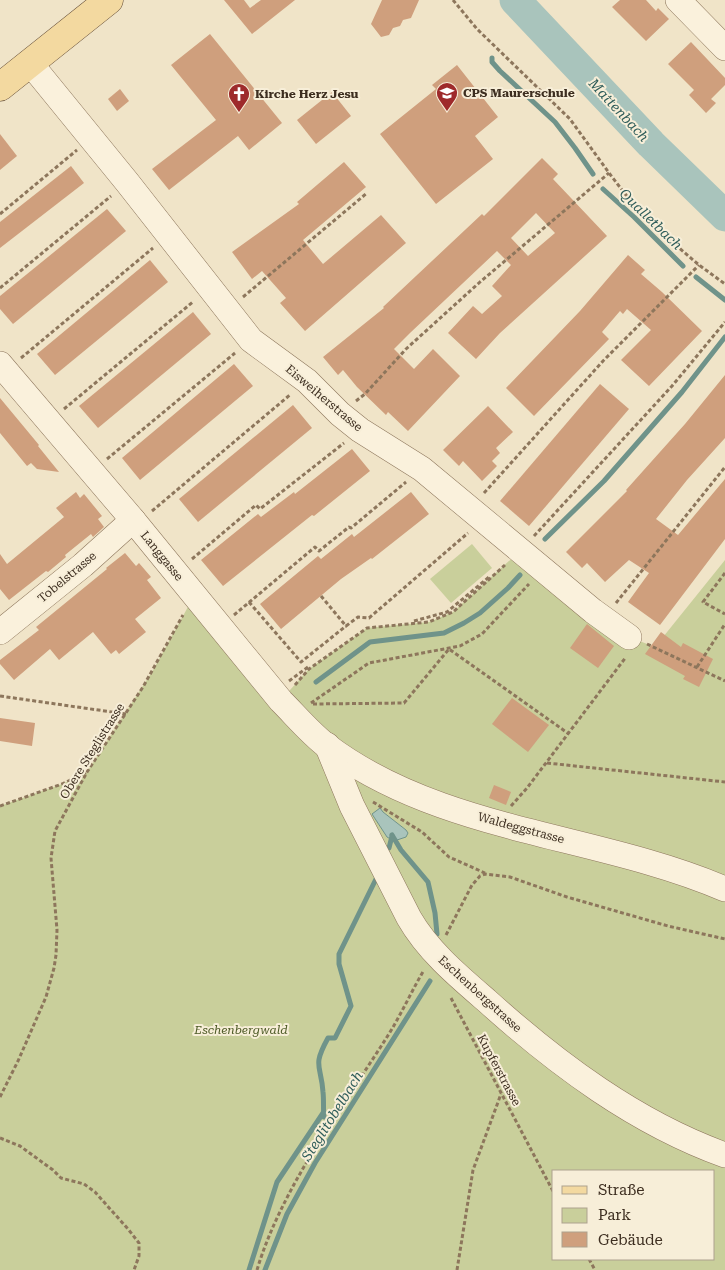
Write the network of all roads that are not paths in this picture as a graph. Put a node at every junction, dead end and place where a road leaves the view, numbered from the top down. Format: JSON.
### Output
{"nodes":[{"id":1,"x":109,"y":0,"type":"edge"},
{"id":2,"x":678,"y":0,"type":"edge"},
{"id":3,"x":725,"y":48,"type":"edge"},
{"id":4,"x":30,"y":63,"type":"junction"},
{"id":5,"x":0,"y":87,"type":"edge"},
{"id":6,"x":0,"y":364,"type":"edge"},
{"id":7,"x":140,"y":518,"type":"junction"},
{"id":8,"x":2,"y":626,"type":"edge"},
{"id":9,"x":634,"y":639,"type":"road end"},
{"id":10,"x":327,"y":745,"type":"junction"},
{"id":11,"x":725,"y":889,"type":"edge"},
{"id":12,"x":725,"y":1155,"type":"edge"}],
"edges":[{"from":1,"to":4,"type":"main road"},
{"from":2,"to":3,"type":"street"},
{"from":4,"to":5,"type":"main road"},
{"from":4,"to":9,"type":"street","name":"Eisweiherstrasse"},
{"from":6,"to":7,"type":"street","name":"Langgasse"},
{"from":7,"to":8,"type":"street","name":"Tobelstrasse"},
{"from":7,"to":10,"type":"street","name":"Langgasse"},
{"from":10,"to":11,"type":"street","name":"Waldeggstrasse"},
{"from":10,"to":12,"type":"street","name":"Eschenbergstrasse"}]}
